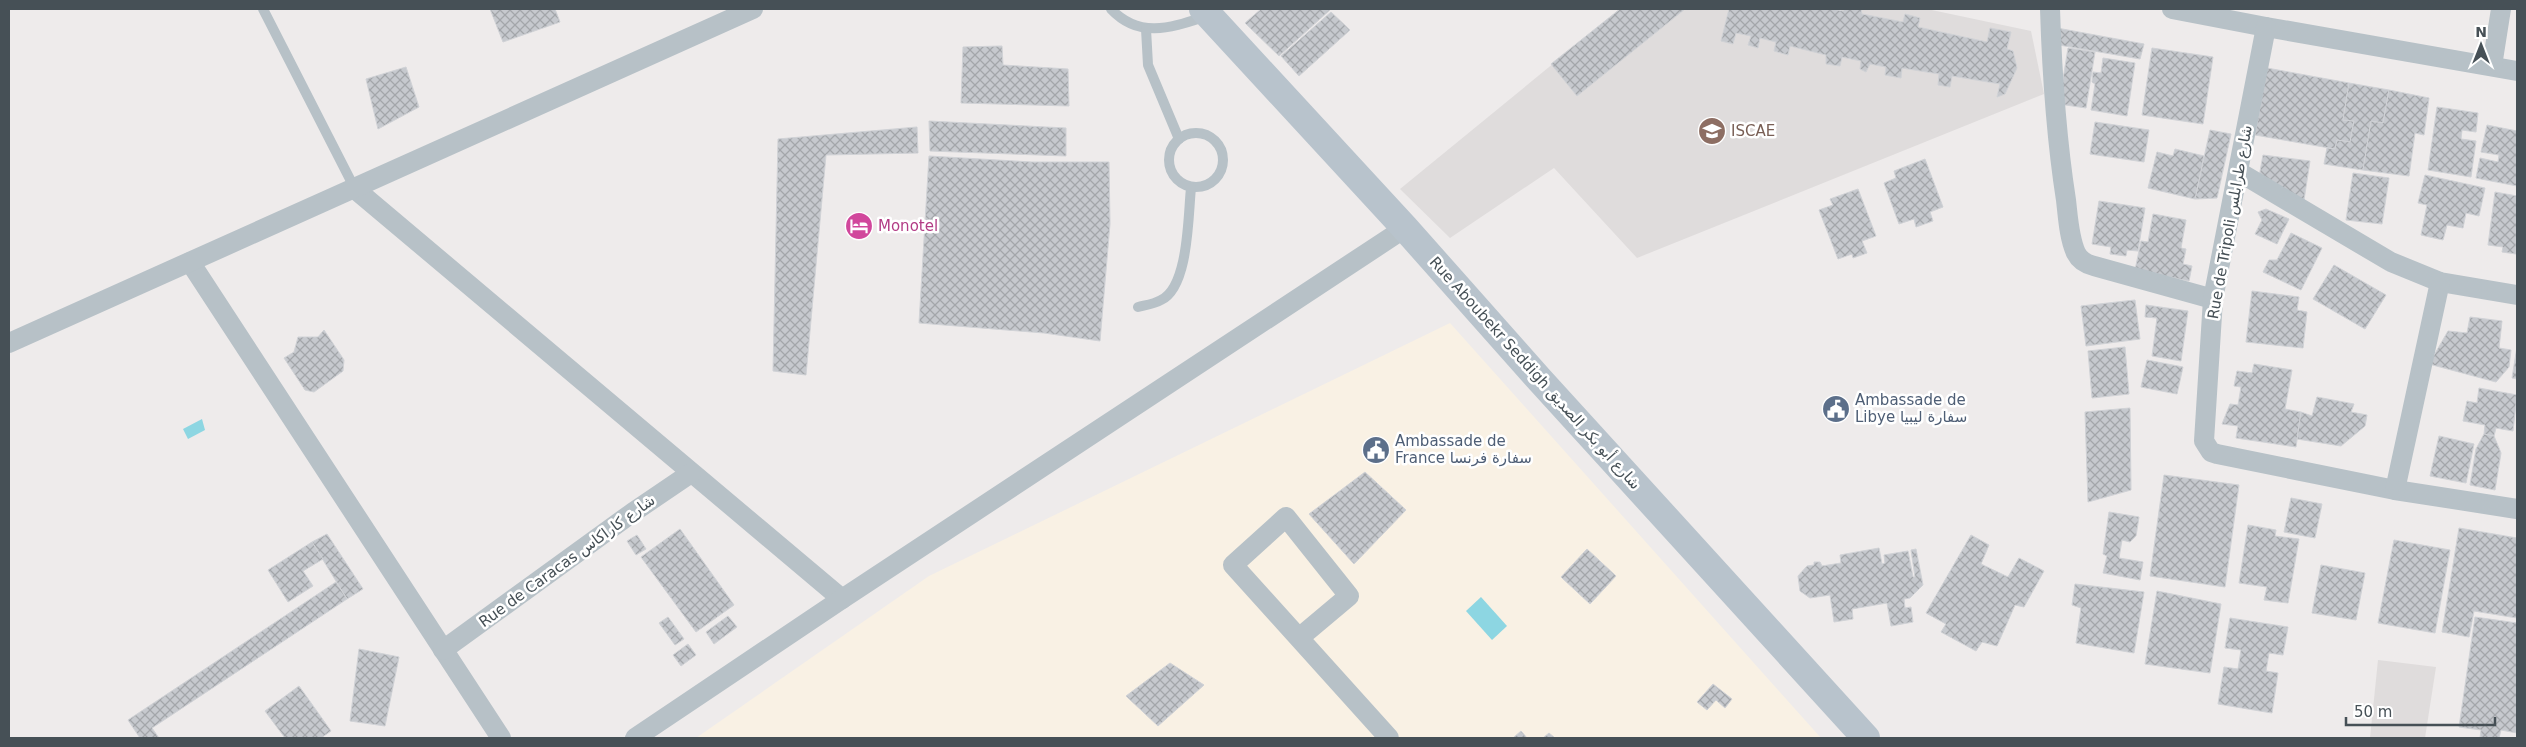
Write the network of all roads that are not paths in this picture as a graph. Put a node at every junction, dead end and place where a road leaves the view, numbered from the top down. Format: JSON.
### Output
{"nodes":[{"id":1,"x":263,"y":9,"type":"edge"},
{"id":2,"x":753,"y":9,"type":"edge"},
{"id":3,"x":1111,"y":9,"type":"edge"},
{"id":4,"x":2050,"y":9,"type":"edge"},
{"id":5,"x":2172,"y":9,"type":"edge"},
{"id":6,"x":2501,"y":9,"type":"edge"},
{"id":7,"x":1209,"y":11,"type":"edge"},
{"id":8,"x":2266,"y":28,"type":"junction"},
{"id":9,"x":1146,"y":29,"type":"junction"},
{"id":10,"x":2492,"y":66,"type":"junction"},
{"id":11,"x":2517,"y":71,"type":"edge"},
{"id":12,"x":1178,"y":139,"type":"junction"},
{"id":13,"x":2239,"y":172,"type":"junction"},
{"id":14,"x":1191,"y":188,"type":"junction"},
{"id":15,"x":355,"y":190,"type":"junction"},
{"id":16,"x":1405,"y":228,"type":"junction"},
{"id":17,"x":190,"y":262,"type":"junction"},
{"id":18,"x":2440,"y":282,"type":"junction"},
{"id":19,"x":2517,"y":294,"type":"edge"},
{"id":20,"x":2213,"y":299,"type":"junction"},
{"id":21,"x":1138,"y":307,"type":"dead end"},
{"id":22,"x":9,"y":343,"type":"edge"},
{"id":23,"x":691,"y":473,"type":"junction"},
{"id":24,"x":2395,"y":490,"type":"junction"},
{"id":25,"x":2517,"y":509,"type":"edge"},
{"id":26,"x":842,"y":599,"type":"junction"},
{"id":27,"x":1299,"y":638,"type":"junction"},
{"id":28,"x":444,"y":650,"type":"junction"},
{"id":29,"x":501,"y":738,"type":"edge"},
{"id":30,"x":635,"y":738,"type":"edge"},
{"id":31,"x":1389,"y":738,"type":"edge"},
{"id":32,"x":1866,"y":738,"type":"edge"}],
"edges":[{"from":1,"to":15,"type":"lane"},
{"from":2,"to":15,"type":"street"},
{"from":3,"to":9,"type":"lane"},
{"from":4,"to":20,"type":"street"},
{"from":5,"to":8,"type":"street"},
{"from":6,"to":10,"type":"street"},
{"from":7,"to":9,"type":"lane"},
{"from":7,"to":16,"type":"street","name":"Rue Aboubekr Seddigh شارع أبو بكر الصديق"},
{"from":8,"to":10,"type":"street"},
{"from":8,"to":13,"type":"street","name":"Rue de Tripoli شارع طرابلس"},
{"from":9,"to":12,"type":"lane"},
{"from":10,"to":11,"type":"street"},
{"from":12,"to":14,"type":"lane"},
{"from":12,"to":14,"type":"lane"},
{"from":13,"to":18,"type":"street"},
{"from":13,"to":20,"type":"street","name":"Rue de Tripoli شارع طرابلس"},
{"from":14,"to":21,"type":"lane"},
{"from":15,"to":17,"type":"street"},
{"from":15,"to":23,"type":"street"},
{"from":16,"to":26,"type":"street"},
{"from":16,"to":32,"type":"street","name":"Rue Aboubekr Seddigh شارع أبو بكر الصديق"},
{"from":17,"to":22,"type":"street"},
{"from":17,"to":28,"type":"street"},
{"from":18,"to":19,"type":"street"},
{"from":18,"to":24,"type":"street"},
{"from":20,"to":24,"type":"street","name":"Rue de Tripoli شارع طرابلس"},
{"from":23,"to":26,"type":"street"},
{"from":23,"to":28,"type":"street","name":"Rue de Caracas شارع كاراكاس"},
{"from":24,"to":25,"type":"street"},
{"from":26,"to":30,"type":"street"},
{"from":27,"to":27,"type":"street"},
{"from":27,"to":31,"type":"street"},
{"from":28,"to":29,"type":"street"}]}
